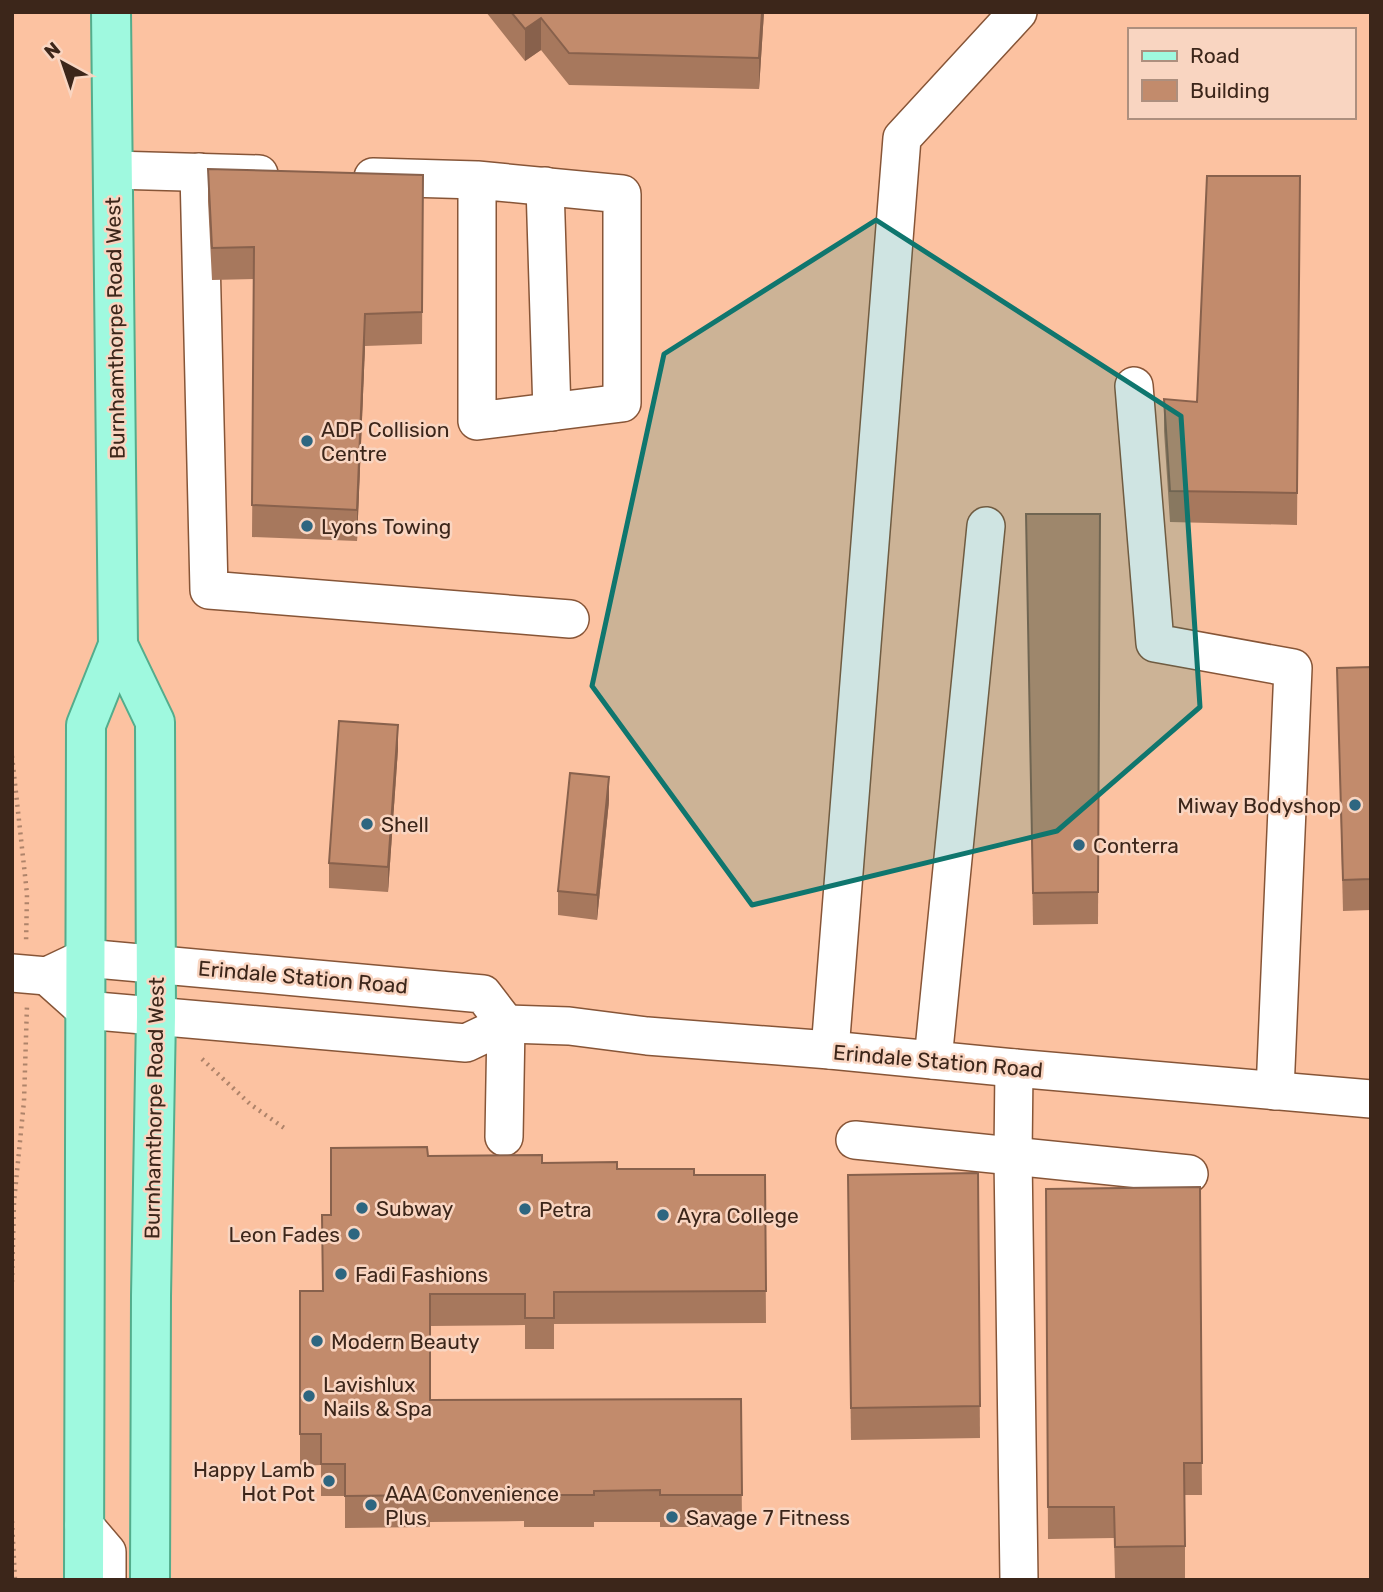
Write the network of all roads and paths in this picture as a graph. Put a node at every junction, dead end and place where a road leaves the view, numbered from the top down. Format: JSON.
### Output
{"nodes":[{"id":1,"x":111,"y":12,"type":"edge"},
{"id":2,"x":1018,"y":12,"type":"edge"},
{"id":3,"x":113,"y":170,"type":"junction"},
{"id":4,"x":199,"y":172,"type":"junction"},
{"id":5,"x":296,"y":175,"type":"edge"},
{"id":6,"x":338,"y":176,"type":"edge"},
{"id":7,"x":477,"y":180,"type":"junction"},
{"id":8,"x":545,"y":186,"type":"junction"},
{"id":9,"x":1134,"y":386,"type":"dead end"},
{"id":10,"x":552,"y":412,"type":"junction"},
{"id":11,"x":986,"y":526,"type":"dead end"},
{"id":12,"x":570,"y":619,"type":"dead end"},
{"id":13,"x":118,"y":645,"type":"junction"},
{"id":14,"x":12,"y":756,"type":"edge"},
{"id":15,"x":26,"y":928,"type":"dead end"},
{"id":16,"x":85,"y":958,"type":"junction"},
{"id":17,"x":156,"y":964,"type":"junction"},
{"id":18,"x":30,"y":975,"type":"edge"},
{"id":19,"x":85,"y":1010,"type":"junction"},
{"id":20,"x":27,"y":1013,"type":"dead end"},
{"id":21,"x":156,"y":1016,"type":"junction"},
{"id":22,"x":506,"y":1024,"type":"junction"},
{"id":23,"x":830,"y":1050,"type":"junction"},
{"id":24,"x":202,"y":1059,"type":"dead end"},
{"id":25,"x":933,"y":1060,"type":"junction"},
{"id":26,"x":1014,"y":1068,"type":"junction"},
{"id":27,"x":1275,"y":1091,"type":"junction"},
{"id":28,"x":1371,"y":1099,"type":"edge"},
{"id":29,"x":287,"y":1130,"type":"dead end"},
{"id":30,"x":504,"y":1138,"type":"dead end"},
{"id":31,"x":855,"y":1140,"type":"dead end"},
{"id":32,"x":1013,"y":1156,"type":"junction"},
{"id":33,"x":1189,"y":1174,"type":"dead end"},
{"id":34,"x":12,"y":1282,"type":"edge"},
{"id":35,"x":12,"y":1521,"type":"edge"},
{"id":36,"x":84,"y":1525,"type":"junction"},
{"id":37,"x":15,"y":1580,"type":"edge"},
{"id":38,"x":84,"y":1580,"type":"edge"},
{"id":39,"x":107,"y":1580,"type":"edge"},
{"id":40,"x":150,"y":1580,"type":"edge"},
{"id":41,"x":1019,"y":1580,"type":"edge"}],
"edges":[{"from":1,"to":3,"type":"main road","name":"Burnhamthorpe Road West"},
{"from":2,"to":23,"type":"street"},
{"from":3,"to":4,"type":"street"},
{"from":3,"to":13,"type":"main road","name":"Burnhamthorpe Road West"},
{"from":4,"to":5,"type":"street"},
{"from":4,"to":12,"type":"street"},
{"from":6,"to":7,"type":"street"},
{"from":7,"to":8,"type":"street"},
{"from":7,"to":10,"type":"street"},
{"from":8,"to":10,"type":"street"},
{"from":8,"to":10,"type":"street"},
{"from":9,"to":27,"type":"street"},
{"from":11,"to":25,"type":"street"},
{"from":13,"to":16,"type":"main road","name":"Burnhamthorpe Road West"},
{"from":13,"to":17,"type":"main road","name":"Burnhamthorpe Road West"},
{"from":14,"to":15,"type":"path"},
{"from":16,"to":17,"type":"street","name":"Erindale Station Road"},
{"from":16,"to":18,"type":"street"},
{"from":16,"to":19,"type":"main road","name":"Burnhamthorpe Road West"},
{"from":17,"to":21,"type":"main road","name":"Burnhamthorpe Road West"},
{"from":17,"to":22,"type":"street","name":"Erindale Station Road"},
{"from":18,"to":19,"type":"street"},
{"from":19,"to":21,"type":"street","name":"Erindale Station Road"},
{"from":19,"to":36,"type":"main road","name":"Burnhamthorpe Road West"},
{"from":20,"to":34,"type":"path"},
{"from":21,"to":22,"type":"street","name":"Erindale Station Road"},
{"from":21,"to":40,"type":"main road","name":"Burnhamthorpe Road West"},
{"from":22,"to":23,"type":"street","name":"Erindale Station Road"},
{"from":22,"to":30,"type":"street"},
{"from":23,"to":25,"type":"street","name":"Erindale Station Road"},
{"from":24,"to":29,"type":"path"},
{"from":25,"to":26,"type":"street","name":"Erindale Station Road"},
{"from":26,"to":27,"type":"street","name":"Erindale Station Road"},
{"from":26,"to":32,"type":"street"},
{"from":27,"to":28,"type":"street","name":"Erindale Station Road"},
{"from":31,"to":32,"type":"street"},
{"from":32,"to":33,"type":"street"},
{"from":32,"to":41,"type":"street"},
{"from":35,"to":37,"type":"path"},
{"from":36,"to":38,"type":"main road","name":"Burnhamthorpe Road West"},
{"from":36,"to":39,"type":"street"}]}
